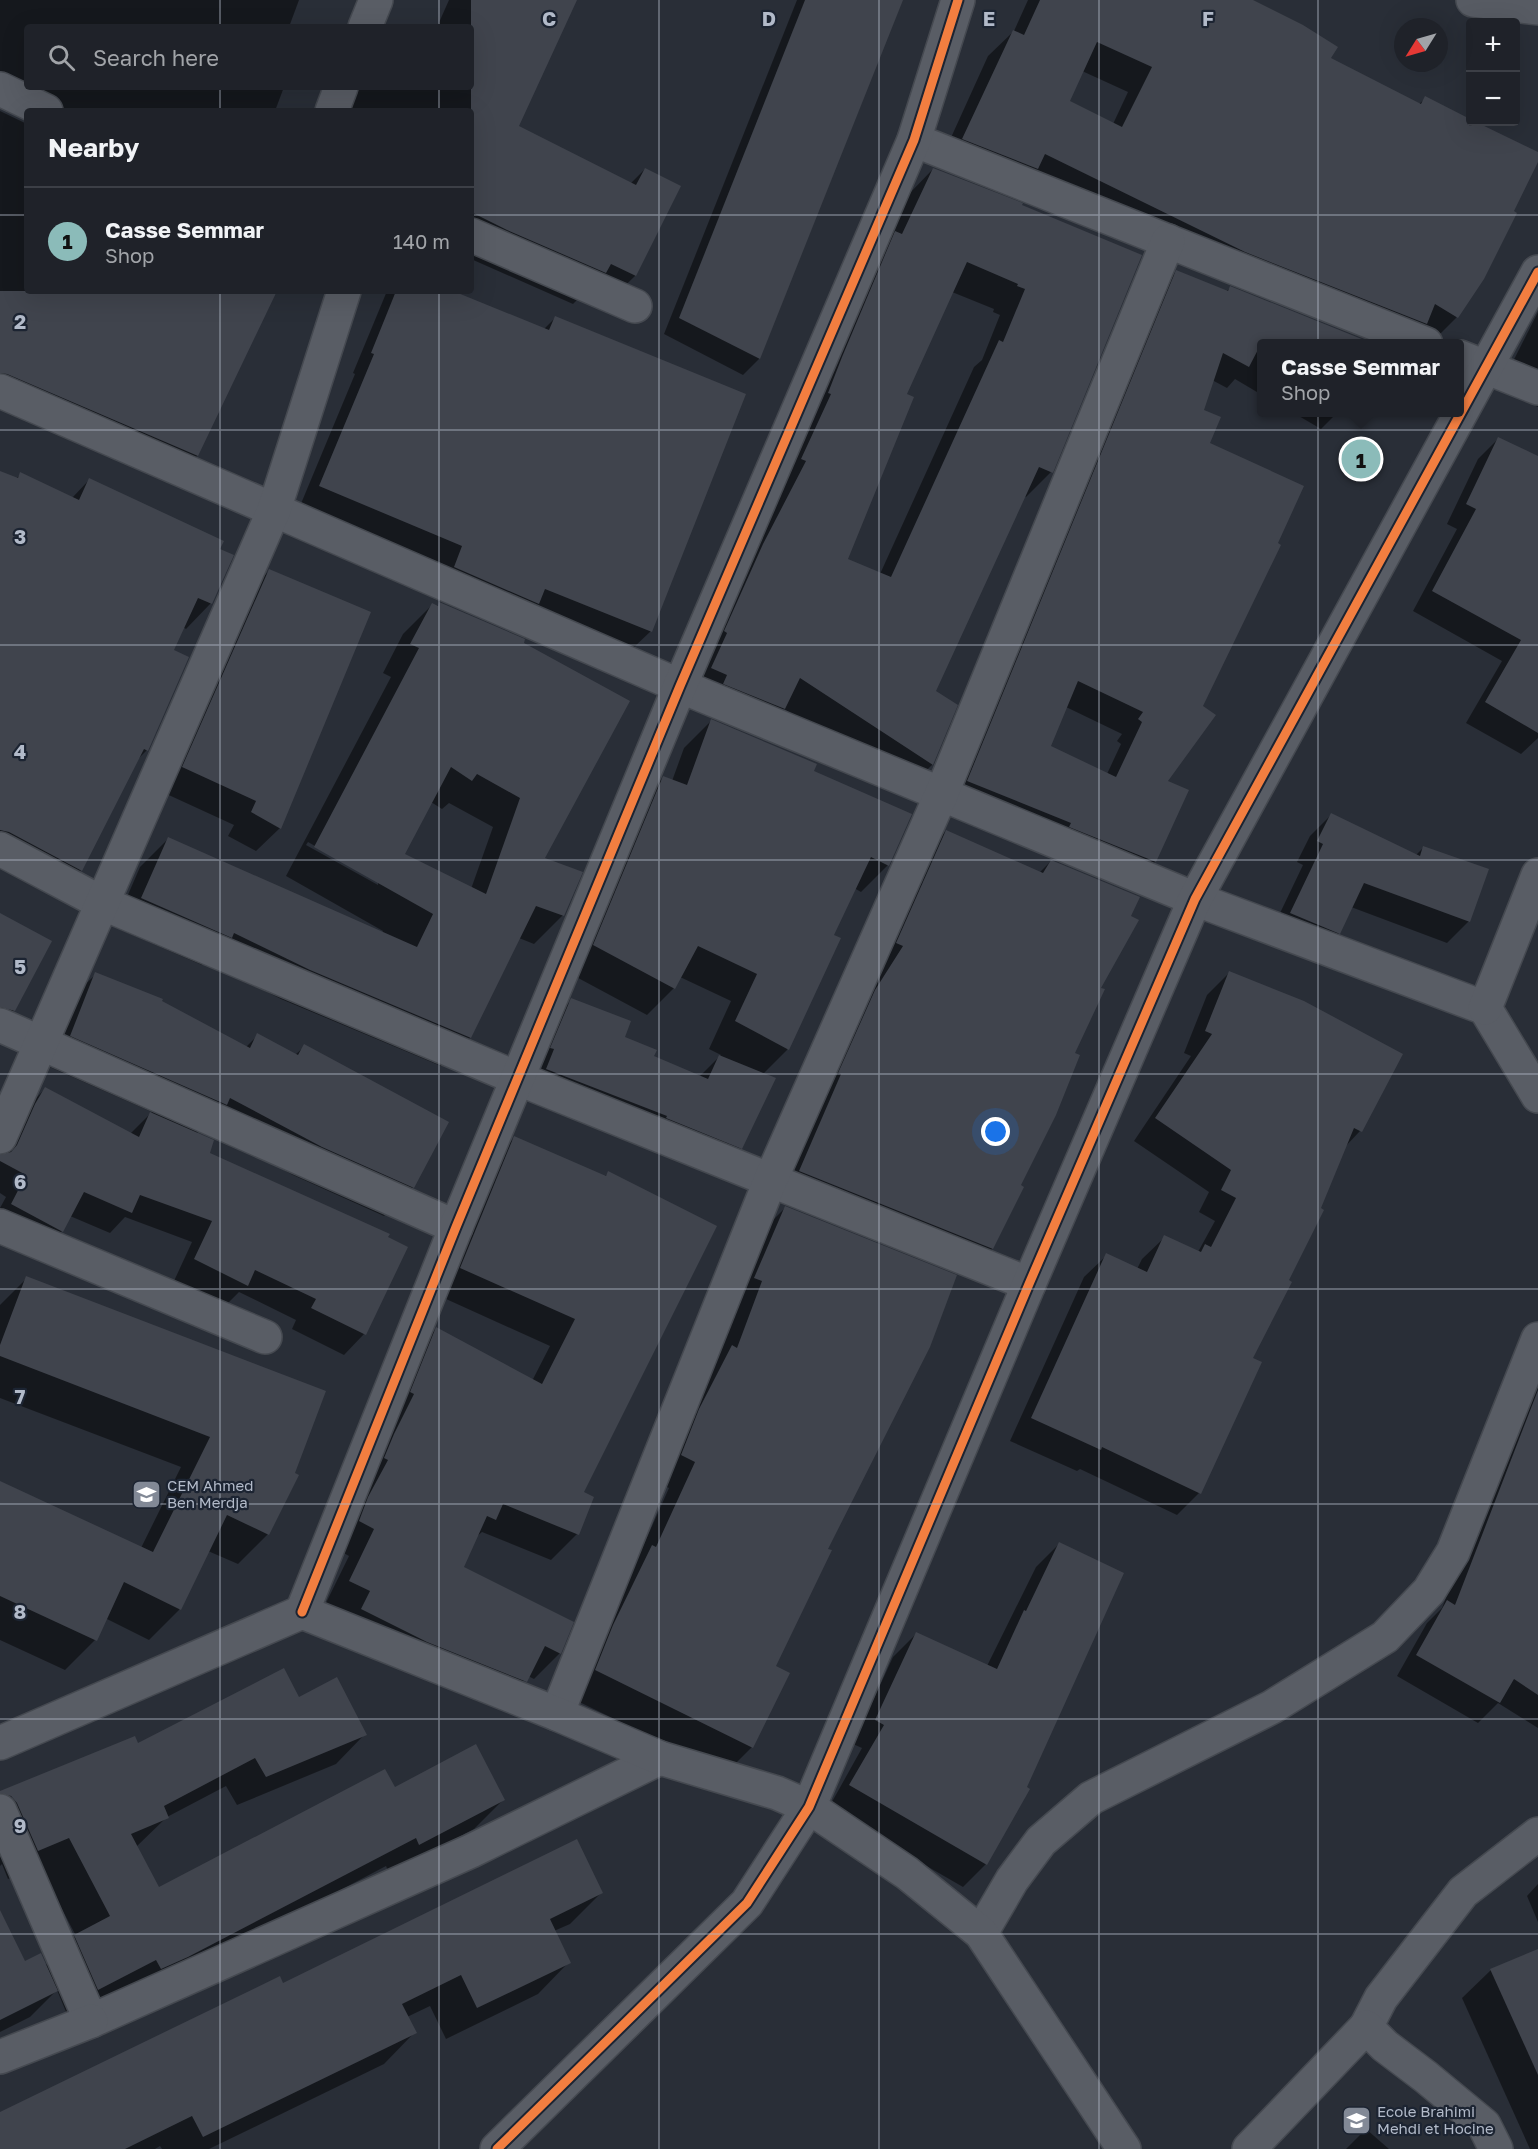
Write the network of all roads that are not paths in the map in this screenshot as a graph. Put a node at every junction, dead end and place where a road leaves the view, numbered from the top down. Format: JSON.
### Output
{"nodes":[{"id":1,"x":376,"y":0,"type":"edge"},
{"id":2,"x":958,"y":0,"type":"edge"},
{"id":3,"x":1473,"y":0,"type":"edge"},
{"id":4,"x":1538,"y":8,"type":"edge"},
{"id":5,"x":366,"y":24,"type":"edge"},
{"id":6,"x":0,"y":89,"type":"edge"},
{"id":7,"x":340,"y":90,"type":"edge"},
{"id":8,"x":40,"y":108,"type":"edge"},
{"id":9,"x":333,"y":108,"type":"edge"},
{"id":10,"x":914,"y":140,"type":"junction"},
{"id":11,"x":474,"y":236,"type":"edge"},
{"id":12,"x":1168,"y":241,"type":"junction"},
{"id":13,"x":1538,"y":272,"type":"edge"},
{"id":14,"x":343,"y":294,"type":"edge"},
{"id":15,"x":635,"y":306,"type":"dead end"},
{"id":16,"x":1413,"y":339,"type":"edge"},
{"id":17,"x":1474,"y":363,"type":"edge"},
{"id":18,"x":1464,"y":382,"type":"edge"},
{"id":19,"x":1538,"y":388,"type":"edge"},
{"id":20,"x":0,"y":391,"type":"edge"},
{"id":21,"x":1446,"y":417,"type":"edge"},
{"id":22,"x":274,"y":510,"type":"junction"},
{"id":23,"x":680,"y":686,"type":"junction"},
{"id":24,"x":941,"y":795,"type":"junction"},
{"id":25,"x":0,"y":849,"type":"edge"},
{"id":26,"x":1538,"y":875,"type":"edge"},
{"id":27,"x":1195,"y":899,"type":"junction"},
{"id":28,"x":102,"y":903,"type":"junction"},
{"id":29,"x":1485,"y":1008,"type":"junction"},
{"id":30,"x":0,"y":1025,"type":"edge"},
{"id":31,"x":42,"y":1042,"type":"junction"},
{"id":32,"x":519,"y":1079,"type":"junction"},
{"id":33,"x":1538,"y":1096,"type":"edge"},
{"id":34,"x":0,"y":1137,"type":"edge"},
{"id":35,"x":770,"y":1181,"type":"junction"},
{"id":36,"x":0,"y":1226,"type":"edge"},
{"id":37,"x":456,"y":1227,"type":"junction"},
{"id":38,"x":1029,"y":1284,"type":"junction"},
{"id":39,"x":265,"y":1337,"type":"dead end"},
{"id":40,"x":1538,"y":1339,"type":"edge"},
{"id":41,"x":302,"y":1612,"type":"junction"},
{"id":42,"x":557,"y":1714,"type":"junction"},
{"id":43,"x":0,"y":1743,"type":"edge"},
{"id":44,"x":660,"y":1758,"type":"junction"},
{"id":45,"x":809,"y":1807,"type":"junction"},
{"id":46,"x":0,"y":1811,"type":"edge"},
{"id":47,"x":1538,"y":1834,"type":"edge"},
{"id":48,"x":981,"y":1933,"type":"junction"},
{"id":49,"x":91,"y":2021,"type":"junction"},
{"id":50,"x":1366,"y":2027,"type":"junction"},
{"id":51,"x":0,"y":2057,"type":"edge"},
{"id":52,"x":497,"y":2149,"type":"edge"},
{"id":53,"x":1124,"y":2149,"type":"edge"},
{"id":54,"x":1248,"y":2149,"type":"edge"},
{"id":55,"x":1496,"y":2149,"type":"edge"}],
"edges":[{"from":1,"to":5,"type":"street"},
{"from":2,"to":10,"type":"street"},
{"from":3,"to":4,"type":"main road"},
{"from":6,"to":8,"type":"street"},
{"from":7,"to":9,"type":"street"},
{"from":10,"to":12,"type":"street"},
{"from":10,"to":23,"type":"street"},
{"from":11,"to":15,"type":"street"},
{"from":12,"to":16,"type":"street"},
{"from":12,"to":24,"type":"street"},
{"from":13,"to":17,"type":"street"},
{"from":14,"to":22,"type":"street"},
{"from":17,"to":18,"type":"street"},
{"from":17,"to":19,"type":"street"},
{"from":20,"to":22,"type":"street"},
{"from":21,"to":27,"type":"street"},
{"from":22,"to":23,"type":"street"},
{"from":22,"to":28,"type":"street"},
{"from":23,"to":24,"type":"street"},
{"from":23,"to":32,"type":"street"},
{"from":24,"to":27,"type":"street"},
{"from":24,"to":35,"type":"street"},
{"from":25,"to":28,"type":"street"},
{"from":26,"to":29,"type":"street"},
{"from":27,"to":29,"type":"street"},
{"from":27,"to":38,"type":"street"},
{"from":28,"to":31,"type":"street"},
{"from":28,"to":32,"type":"street"},
{"from":29,"to":33,"type":"street"},
{"from":30,"to":31,"type":"street"},
{"from":31,"to":34,"type":"street"},
{"from":31,"to":37,"type":"street"},
{"from":32,"to":35,"type":"street"},
{"from":32,"to":37,"type":"street"},
{"from":35,"to":38,"type":"street"},
{"from":35,"to":42,"type":"street"},
{"from":36,"to":39,"type":"street"},
{"from":37,"to":41,"type":"street"},
{"from":38,"to":45,"type":"street"},
{"from":40,"to":48,"type":"street"},
{"from":41,"to":42,"type":"street"},
{"from":41,"to":43,"type":"street"},
{"from":42,"to":44,"type":"street"},
{"from":44,"to":45,"type":"street"},
{"from":44,"to":49,"type":"street"},
{"from":45,"to":48,"type":"street"},
{"from":45,"to":52,"type":"street"},
{"from":46,"to":49,"type":"street"},
{"from":47,"to":50,"type":"street"},
{"from":48,"to":53,"type":"street"},
{"from":49,"to":51,"type":"street"},
{"from":50,"to":54,"type":"street"},
{"from":50,"to":55,"type":"street"}]}
